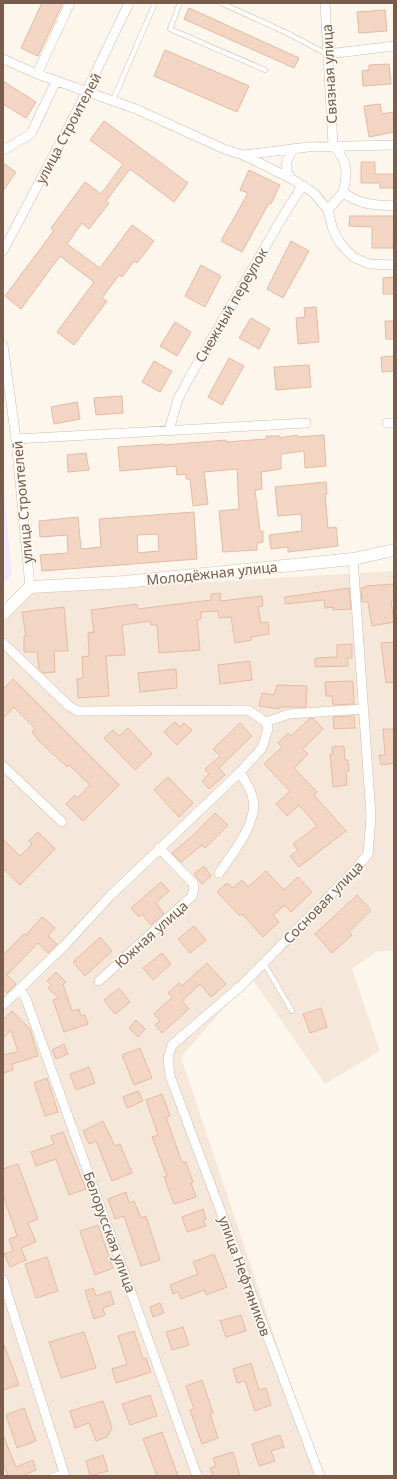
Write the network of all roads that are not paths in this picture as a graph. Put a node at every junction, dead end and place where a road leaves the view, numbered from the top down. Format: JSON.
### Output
{"nodes":[{"id":1,"x":70,"y":3,"type":"edge"},
{"id":2,"x":129,"y":3,"type":"edge"},
{"id":3,"x":155,"y":3,"type":"edge"},
{"id":4,"x":180,"y":3,"type":"edge"},
{"id":5,"x":220,"y":3,"type":"edge"},
{"id":6,"x":325,"y":3,"type":"edge"},
{"id":7,"x":394,"y":46,"type":"edge"},
{"id":8,"x":328,"y":54,"type":"junction"},
{"id":9,"x":3,"y":59,"type":"edge"},
{"id":10,"x":265,"y":70,"type":"dead end"},
{"id":11,"x":38,"y":74,"type":"junction"},
{"id":12,"x":56,"y":81,"type":"junction"},
{"id":13,"x":87,"y":92,"type":"junction"},
{"id":14,"x":113,"y":100,"type":"junction"},
{"id":15,"x":333,"y":145,"type":"junction"},
{"id":16,"x":394,"y":145,"type":"edge"},
{"id":17,"x":296,"y":148,"type":"junction"},
{"id":18,"x":3,"y":150,"type":"edge"},
{"id":19,"x":243,"y":155,"type":"junction"},
{"id":20,"x":290,"y":178,"type":"junction"},
{"id":21,"x":303,"y":185,"type":"junction"},
{"id":22,"x":343,"y":192,"type":"junction"},
{"id":23,"x":394,"y":206,"type":"edge"},
{"id":24,"x":328,"y":210,"type":"junction"},
{"id":25,"x":3,"y":251,"type":"edge"},
{"id":26,"x":394,"y":265,"type":"edge"},
{"id":27,"x":3,"y":346,"type":"edge"},
{"id":28,"x":306,"y":423,"type":"dead end"},
{"id":29,"x":169,"y":430,"type":"junction"},
{"id":30,"x":16,"y":439,"type":"junction"},
{"id":31,"x":394,"y":550,"type":"edge"},
{"id":32,"x":354,"y":559,"type":"junction"},
{"id":33,"x":30,"y":587,"type":"junction"},
{"id":34,"x":3,"y":614,"type":"edge"},
{"id":35,"x":3,"y":643,"type":"edge"},
{"id":36,"x":363,"y":709,"type":"junction"},
{"id":37,"x":266,"y":722,"type":"junction"},
{"id":38,"x":3,"y":766,"type":"edge"},
{"id":39,"x":240,"y":772,"type":"junction"},
{"id":40,"x":62,"y":822,"type":"dead end"},
{"id":41,"x":158,"y":848,"type":"junction"},
{"id":42,"x":219,"y":873,"type":"dead end"},
{"id":43,"x":264,"y":964,"type":"junction"},
{"id":44,"x":99,"y":981,"type":"dead end"},
{"id":45,"x":20,"y":990,"type":"junction"},
{"id":46,"x":3,"y":1005,"type":"edge"},
{"id":47,"x":292,"y":1011,"type":"dead end"},
{"id":48,"x":170,"y":1076,"type":"joint"},
{"id":49,"x":3,"y":1280,"type":"edge"},
{"id":50,"x":64,"y":1474,"type":"edge"},
{"id":51,"x":52,"y":1476,"type":"edge"},
{"id":52,"x":197,"y":1476,"type":"edge"},
{"id":53,"x":320,"y":1476,"type":"edge"}],
"edges":[{"from":1,"to":11,"type":"street"},
{"from":2,"to":13,"type":"street","name":"улица Строителей"},
{"from":3,"to":14,"type":"lane"},
{"from":4,"to":10,"type":"lane"},
{"from":5,"to":8,"type":"lane"},
{"from":6,"to":8,"type":"street","name":"Связная улица"},
{"from":7,"to":8,"type":"street"},
{"from":8,"to":15,"type":"street","name":"Связная улица"},
{"from":9,"to":11,"type":"street"},
{"from":11,"to":12,"type":"street"},
{"from":12,"to":13,"type":"street"},
{"from":12,"to":18,"type":"street"},
{"from":13,"to":14,"type":"street"},
{"from":13,"to":25,"type":"street","name":"улица Строителей"},
{"from":14,"to":19,"type":"street"},
{"from":15,"to":16,"type":"street"},
{"from":15,"to":17,"type":"street"},
{"from":15,"to":22,"type":"street"},
{"from":17,"to":19,"type":"street"},
{"from":17,"to":20,"type":"street"},
{"from":19,"to":20,"type":"street"},
{"from":20,"to":21,"type":"street"},
{"from":21,"to":24,"type":"street"},
{"from":21,"to":29,"type":"street","name":"Снежный переулок"},
{"from":22,"to":23,"type":"street"},
{"from":22,"to":24,"type":"street"},
{"from":24,"to":26,"type":"street"},
{"from":27,"to":30,"type":"street","name":"улица Строителей"},
{"from":28,"to":29,"type":"street"},
{"from":29,"to":30,"type":"street"},
{"from":30,"to":33,"type":"street","name":"улица Строителей"},
{"from":31,"to":32,"type":"main road","name":"Молодёжная улица"},
{"from":32,"to":33,"type":"main road","name":"Молодёжная улица"},
{"from":32,"to":36,"type":"street","name":"Сосновая улица"},
{"from":33,"to":34,"type":"main road"},
{"from":35,"to":37,"type":"street"},
{"from":36,"to":37,"type":"street"},
{"from":36,"to":43,"type":"street","name":"Сосновая улица"},
{"from":37,"to":39,"type":"street"},
{"from":38,"to":40,"type":"street"},
{"from":39,"to":41,"type":"street"},
{"from":39,"to":42,"type":"street"},
{"from":41,"to":44,"type":"street","name":"Южная улица"},
{"from":41,"to":45,"type":"street"},
{"from":43,"to":47,"type":"lane"},
{"from":43,"to":48,"type":"street","name":"Сосновая улица"},
{"from":45,"to":46,"type":"street"},
{"from":45,"to":52,"type":"street","name":"Белорусская улица"},
{"from":48,"to":53,"type":"street","name":"улица Нефтяников"},
{"from":49,"to":50,"type":"street"},
{"from":50,"to":51,"type":"lane"}]}
